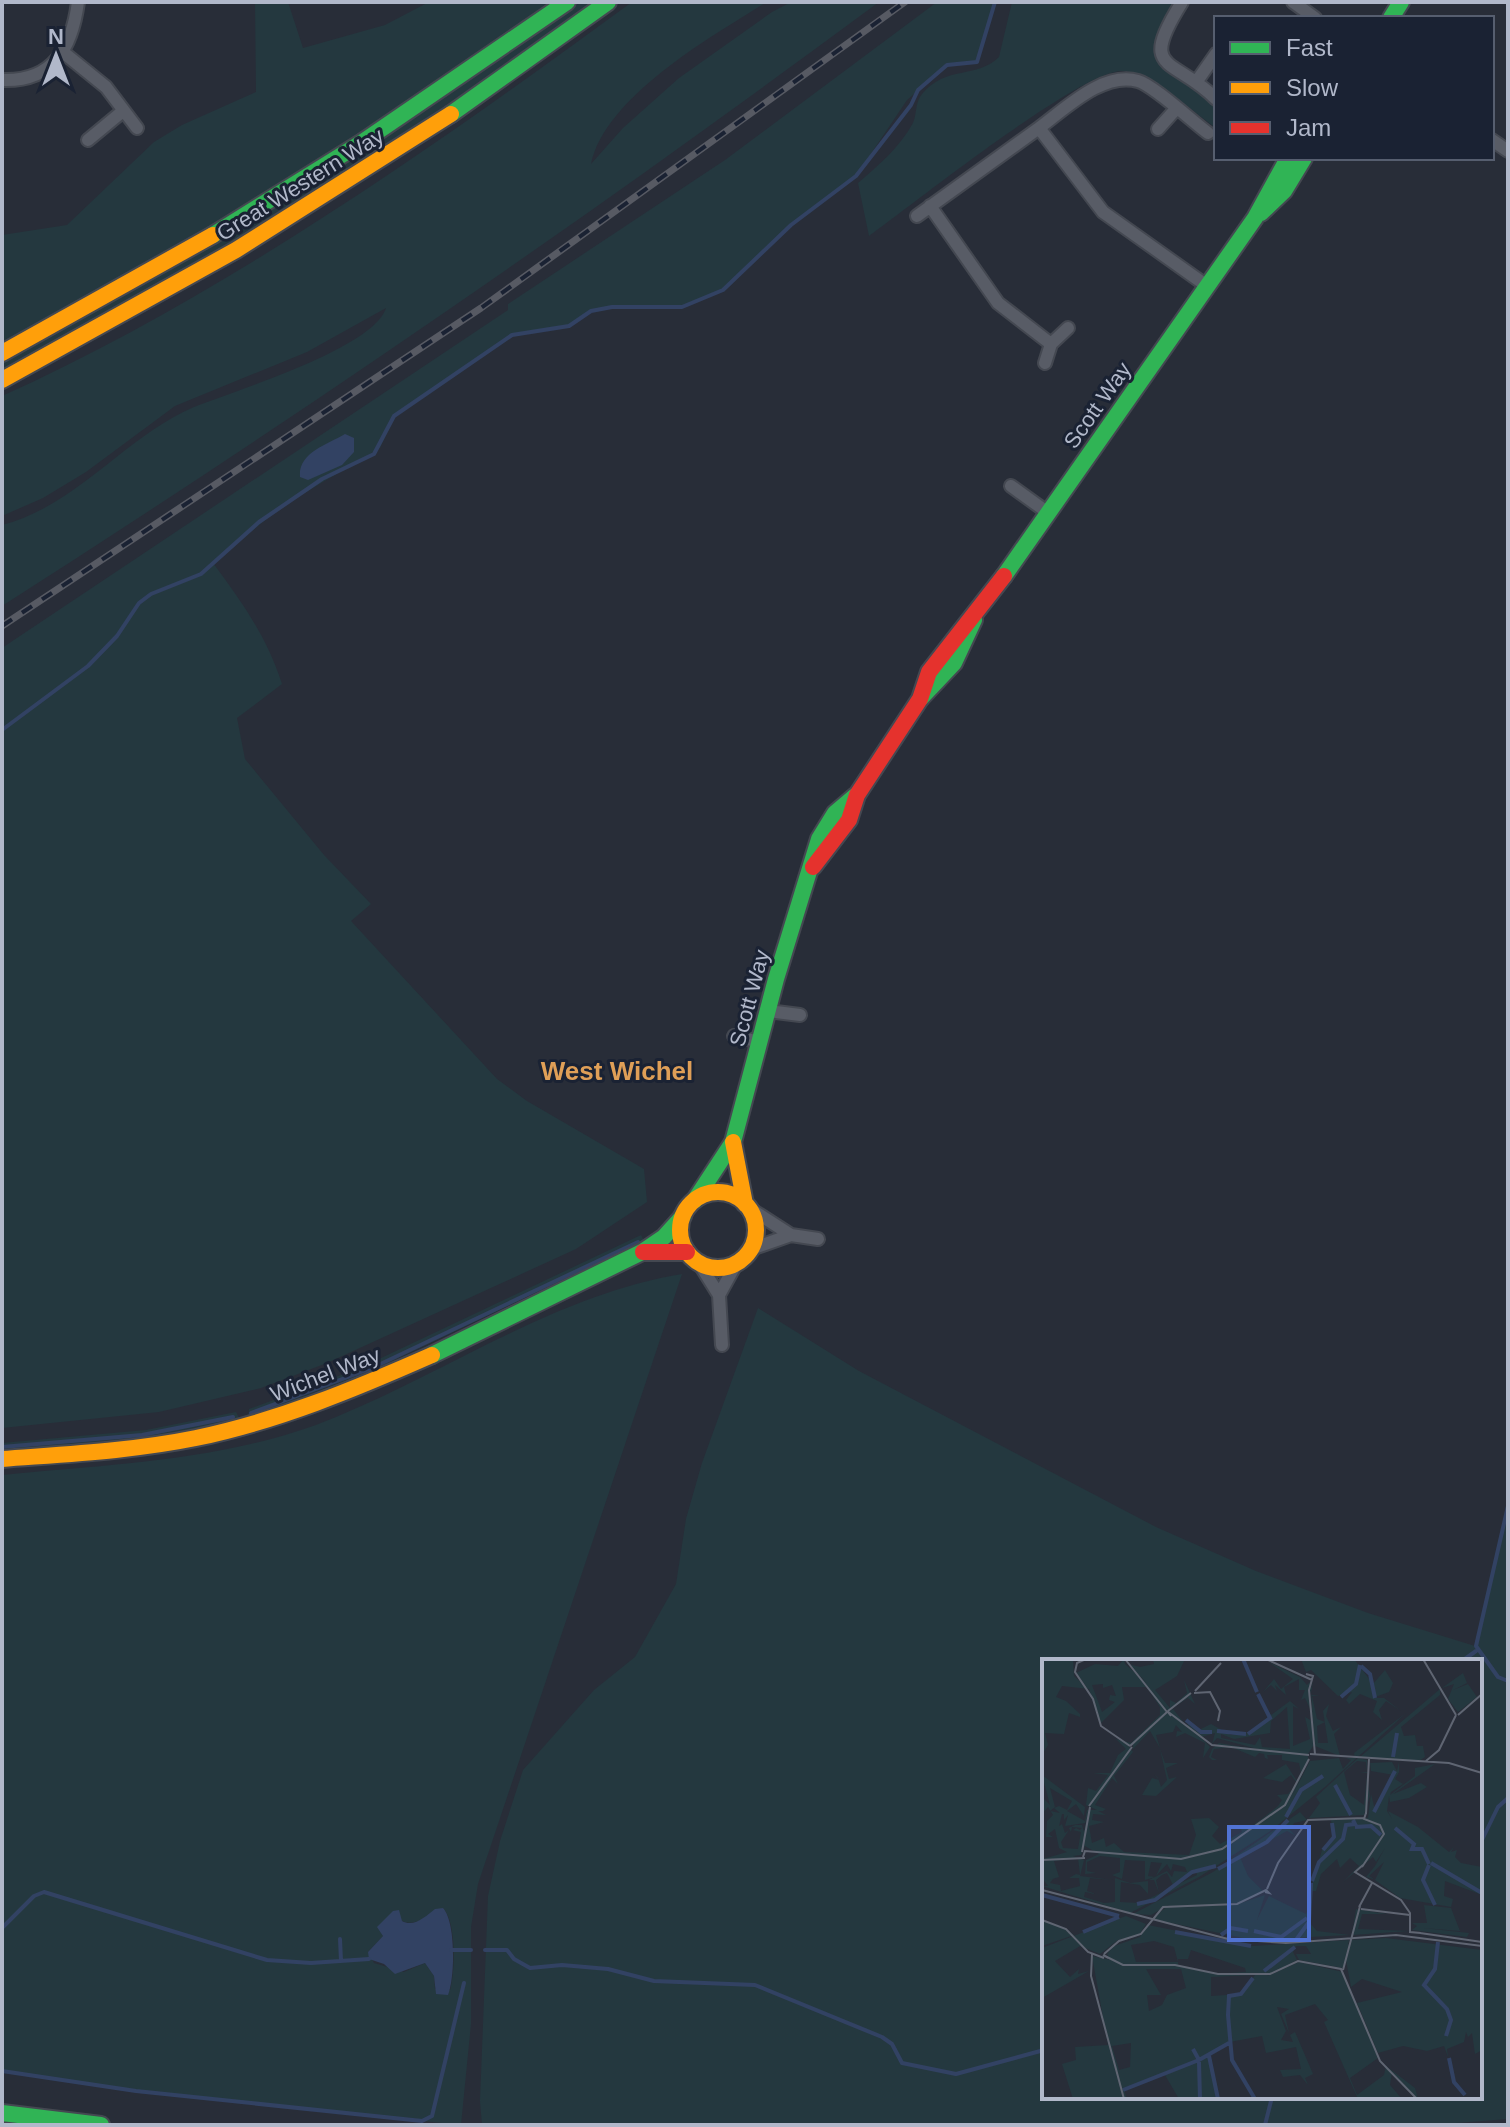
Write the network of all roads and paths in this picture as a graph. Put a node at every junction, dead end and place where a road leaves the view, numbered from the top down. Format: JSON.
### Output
{"nodes":[{"id":1,"x":78,"y":2,"type":"edge"},
{"id":2,"x":567,"y":2,"type":"edge"},
{"id":3,"x":608,"y":2,"type":"edge"},
{"id":4,"x":1182,"y":2,"type":"edge"},
{"id":5,"x":1293,"y":2,"type":"edge"},
{"id":6,"x":1312,"y":16,"type":"edge"},
{"id":7,"x":64,"y":53,"type":"junction"},
{"id":8,"x":1214,"y":57,"type":"edge"},
{"id":9,"x":2,"y":80,"type":"edge"},
{"id":10,"x":1197,"y":81,"type":"junction"},
{"id":11,"x":1214,"y":97,"type":"edge"},
{"id":12,"x":1175,"y":110,"type":"junction"},
{"id":13,"x":123,"y":111,"type":"junction"},
{"id":14,"x":137,"y":128,"type":"dead end"},
{"id":15,"x":1039,"y":128,"type":"junction"},
{"id":16,"x":1158,"y":129,"type":"dead end"},
{"id":17,"x":1208,"y":133,"type":"dead end"},
{"id":18,"x":88,"y":140,"type":"dead end"},
{"id":19,"x":1287,"y":160,"type":"edge"},
{"id":20,"x":1303,"y":160,"type":"edge"},
{"id":21,"x":930,"y":206,"type":"junction"},
{"id":22,"x":917,"y":216,"type":"dead end"},
{"id":23,"x":1255,"y":218,"type":"junction"},
{"id":24,"x":1207,"y":286,"type":"junction"},
{"id":25,"x":1068,"y":328,"type":"dead end"},
{"id":26,"x":1051,"y":344,"type":"junction"},
{"id":27,"x":2,"y":353,"type":"edge"},
{"id":28,"x":1045,"y":363,"type":"dead end"},
{"id":29,"x":2,"y":380,"type":"edge"},
{"id":30,"x":1011,"y":486,"type":"dead end"},
{"id":31,"x":1047,"y":512,"type":"junction"},
{"id":32,"x":768,"y":1011,"type":"junction"},
{"id":33,"x":800,"y":1015,"type":"dead end"},
{"id":34,"x":734,"y":1036,"type":"dead end"},
{"id":35,"x":760,"y":1042,"type":"junction"},
{"id":36,"x":733,"y":1142,"type":"junction"},
{"id":37,"x":695,"y":1200,"type":"junction"},
{"id":38,"x":747,"y":1206,"type":"junction"},
{"id":39,"x":683,"y":1216,"type":"junction"},
{"id":40,"x":791,"y":1235,"type":"junction"},
{"id":41,"x":818,"y":1239,"type":"dead end"},
{"id":42,"x":751,"y":1249,"type":"junction"},
{"id":43,"x":642,"y":1252,"type":"junction"},
{"id":44,"x":693,"y":1258,"type":"junction"},
{"id":45,"x":736,"y":1264,"type":"junction"},
{"id":46,"x":719,"y":1295,"type":"junction"},
{"id":47,"x":722,"y":1345,"type":"dead end"},
{"id":48,"x":2,"y":1459,"type":"edge"},
{"id":49,"x":2,"y":2113,"type":"edge"},
{"id":50,"x":101,"y":2125,"type":"edge"}],
"edges":[{"from":1,"to":7,"type":"street"},
{"from":2,"to":27,"type":"main road","name":"Great Western Way"},
{"from":3,"to":29,"type":"main road","name":"Great Western Way"},
{"from":4,"to":10,"type":"street"},
{"from":5,"to":6,"type":"street"},
{"from":7,"to":9,"type":"street"},
{"from":7,"to":13,"type":"street"},
{"from":8,"to":10,"type":"street"},
{"from":10,"to":11,"type":"street"},
{"from":12,"to":15,"type":"street"},
{"from":12,"to":16,"type":"street"},
{"from":12,"to":17,"type":"street"},
{"from":13,"to":14,"type":"street"},
{"from":13,"to":18,"type":"street"},
{"from":15,"to":21,"type":"street"},
{"from":15,"to":24,"type":"street"},
{"from":19,"to":23,"type":"main road","name":"Scott Way"},
{"from":20,"to":23,"type":"main road","name":"Scott Way"},
{"from":21,"to":22,"type":"street"},
{"from":21,"to":26,"type":"street"},
{"from":23,"to":24,"type":"main road","name":"Scott Way"},
{"from":24,"to":31,"type":"main road","name":"Scott Way"},
{"from":25,"to":26,"type":"street"},
{"from":26,"to":28,"type":"street"},
{"from":30,"to":31,"type":"street"},
{"from":31,"to":32,"type":"main road","name":"Scott Way"},
{"from":32,"to":33,"type":"street"},
{"from":32,"to":35,"type":"main road","name":"Scott Way"},
{"from":34,"to":35,"type":"street"},
{"from":35,"to":36,"type":"main road","name":"Scott Way"},
{"from":36,"to":37,"type":"main road","name":"Scott Way"},
{"from":36,"to":38,"type":"main road","name":"Scott Way"},
{"from":37,"to":38,"type":"main road"},
{"from":37,"to":39,"type":"main road"},
{"from":38,"to":40,"type":"street"},
{"from":38,"to":42,"type":"main road"},
{"from":39,"to":43,"type":"main road","name":"Wichel Way"},
{"from":39,"to":44,"type":"main road"},
{"from":40,"to":41,"type":"street"},
{"from":40,"to":42,"type":"street"},
{"from":42,"to":45,"type":"main road"},
{"from":43,"to":44,"type":"main road","name":"Wichel Way"},
{"from":43,"to":48,"type":"main road","name":"Wichel Way"},
{"from":44,"to":45,"type":"main road"},
{"from":44,"to":46,"type":"street"},
{"from":45,"to":46,"type":"street"},
{"from":46,"to":47,"type":"street"},
{"from":49,"to":50,"type":"main road"}]}
